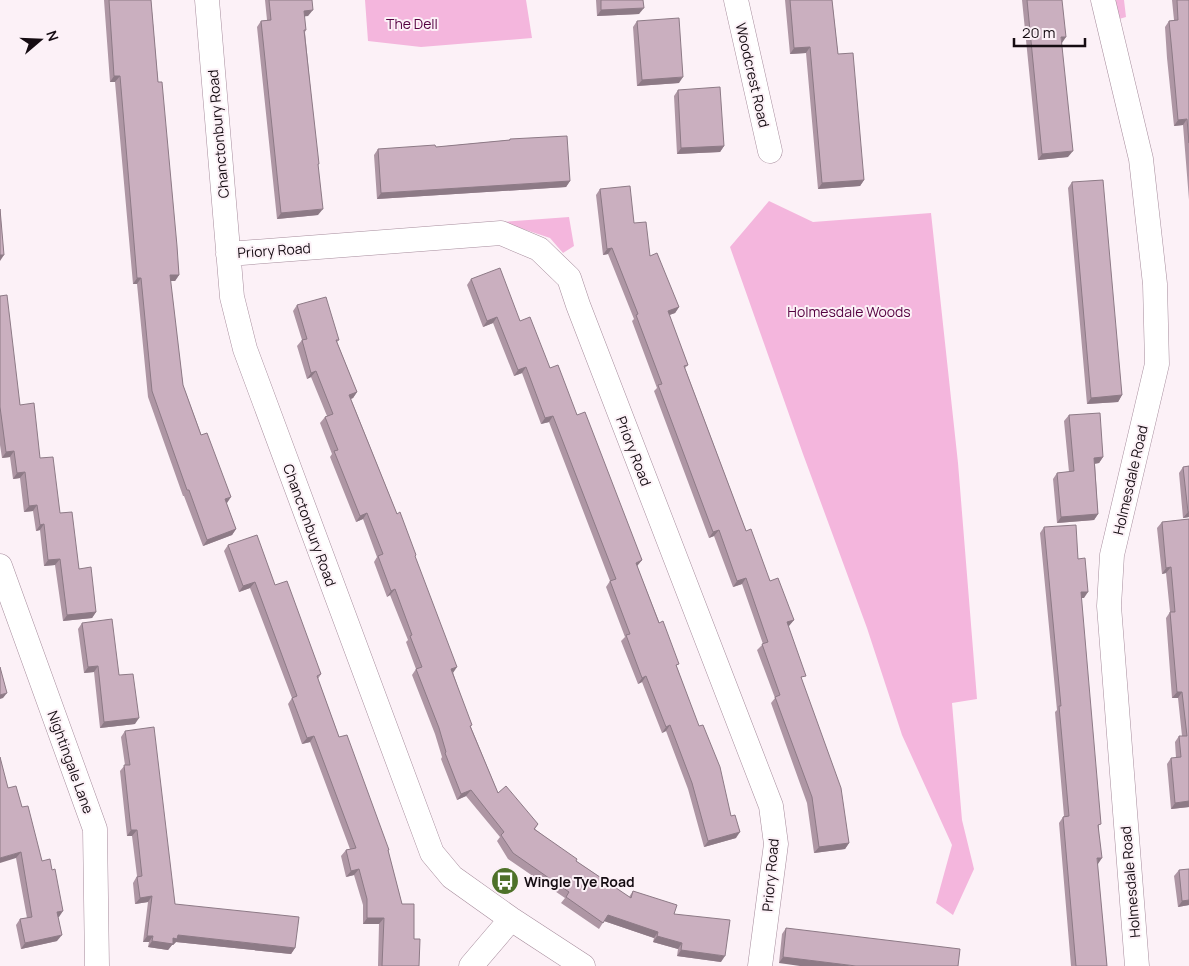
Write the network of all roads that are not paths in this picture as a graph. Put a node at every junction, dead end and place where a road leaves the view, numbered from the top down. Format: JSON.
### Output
{"nodes":[{"id":1,"x":207,"y":0,"type":"edge"},
{"id":2,"x":736,"y":0,"type":"edge"},
{"id":3,"x":1103,"y":0,"type":"edge"},
{"id":4,"x":770,"y":151,"type":"dead end"},
{"id":5,"x":228,"y":254,"type":"junction"},
{"id":6,"x":0,"y":566,"type":"edge"},
{"id":7,"x":511,"y":920,"type":"junction"},
{"id":8,"x":97,"y":966,"type":"edge"},
{"id":9,"x":471,"y":966,"type":"edge"},
{"id":10,"x":583,"y":966,"type":"edge"},
{"id":11,"x":760,"y":966,"type":"edge"},
{"id":12,"x":1137,"y":966,"type":"edge"}],
"edges":[{"from":1,"to":5,"type":"street","name":"Chanctonbury Road"},
{"from":2,"to":4,"type":"street","name":"Woodcrest Road"},
{"from":3,"to":12,"type":"street","name":"Holmesdale Road"},
{"from":5,"to":7,"type":"street","name":"Chanctonbury Road"},
{"from":5,"to":11,"type":"street","name":"Priory Road"},
{"from":6,"to":8,"type":"street","name":"Nightingale Lane"},
{"from":7,"to":9,"type":"street"},
{"from":7,"to":10,"type":"street","name":"Chanctonbury Road"}]}
